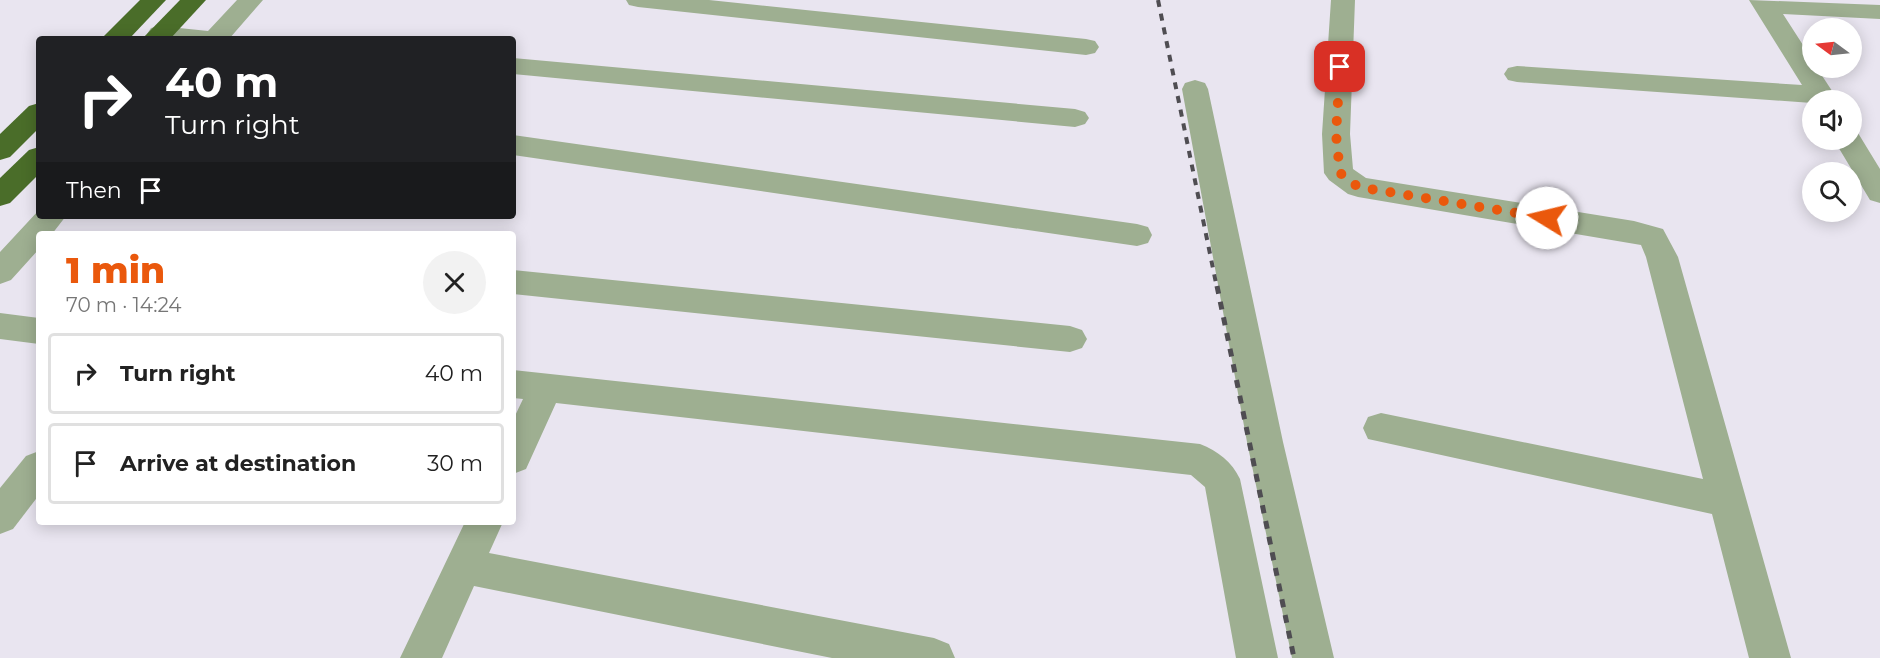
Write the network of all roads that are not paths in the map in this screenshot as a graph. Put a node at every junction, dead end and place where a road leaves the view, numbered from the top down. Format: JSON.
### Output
{"nodes":[{"id":1,"x":154,"y":0,"type":"edge"},
{"id":2,"x":194,"y":0,"type":"edge"},
{"id":3,"x":251,"y":0,"type":"edge"},
{"id":4,"x":638,"y":0,"type":"edge"},
{"id":5,"x":1343,"y":0,"type":"edge"},
{"id":6,"x":1763,"y":3,"type":"edge"},
{"id":7,"x":1880,"y":12,"type":"edge"},
{"id":8,"x":117,"y":36,"type":"edge"},
{"id":9,"x":159,"y":36,"type":"edge"},
{"id":10,"x":217,"y":36,"type":"edge"},
{"id":11,"x":1086,"y":47,"type":"dead end"},
{"id":12,"x":516,"y":66,"type":"edge"},
{"id":13,"x":1517,"y":74,"type":"dead end"},
{"id":14,"x":1195,"y":89,"type":"dead end"},
{"id":15,"x":1818,"y":90,"type":"edge"},
{"id":16,"x":1802,"y":96,"type":"edge"},
{"id":17,"x":36,"y":115,"type":"edge"},
{"id":18,"x":1075,"y":118,"type":"dead end"},
{"id":19,"x":516,"y":146,"type":"edge"},
{"id":20,"x":0,"y":150,"type":"edge"},
{"id":21,"x":1854,"y":150,"type":"edge"},
{"id":22,"x":36,"y":160,"type":"edge"},
{"id":23,"x":1880,"y":193,"type":"edge"},
{"id":24,"x":0,"y":196,"type":"edge"},
{"id":25,"x":1137,"y":235,"type":"dead end"},
{"id":26,"x":36,"y":237,"type":"edge"},
{"id":27,"x":0,"y":272,"type":"edge"},
{"id":28,"x":516,"y":282,"type":"edge"},
{"id":29,"x":0,"y":326,"type":"edge"},
{"id":30,"x":36,"y":331,"type":"edge"},
{"id":31,"x":1070,"y":339,"type":"dead end"},
{"id":32,"x":529,"y":386,"type":"edge"},
{"id":33,"x":1381,"y":428,"type":"dead end"},
{"id":34,"x":516,"y":444,"type":"edge"},
{"id":35,"x":36,"y":471,"type":"edge"},
{"id":36,"x":1730,"y":501,"type":"junction"},
{"id":37,"x":0,"y":517,"type":"edge"},
{"id":38,"x":483,"y":525,"type":"edge"},
{"id":39,"x":463,"y":566,"type":"junction"},
{"id":40,"x":421,"y":658,"type":"edge"},
{"id":41,"x":934,"y":658,"type":"edge"},
{"id":42,"x":1257,"y":658,"type":"edge"},
{"id":43,"x":1313,"y":658,"type":"edge"},
{"id":44,"x":1770,"y":658,"type":"edge"}],
"edges":[{"from":1,"to":8,"type":"highway"},
{"from":2,"to":9,"type":"highway"},
{"from":3,"to":10,"type":"street"},
{"from":4,"to":11,"type":"street"},
{"from":5,"to":36,"type":"street"},
{"from":6,"to":7,"type":"street"},
{"from":6,"to":15,"type":"street"},
{"from":12,"to":18,"type":"street"},
{"from":13,"to":16,"type":"street"},
{"from":14,"to":43,"type":"street"},
{"from":17,"to":20,"type":"highway"},
{"from":19,"to":25,"type":"street"},
{"from":21,"to":23,"type":"street"},
{"from":22,"to":24,"type":"highway"},
{"from":26,"to":27,"type":"street"},
{"from":28,"to":31,"type":"street"},
{"from":29,"to":30,"type":"street"},
{"from":32,"to":34,"type":"street"},
{"from":32,"to":42,"type":"street"},
{"from":33,"to":36,"type":"street"},
{"from":35,"to":37,"type":"street"},
{"from":36,"to":44,"type":"street"},
{"from":38,"to":39,"type":"street"},
{"from":39,"to":40,"type":"street"},
{"from":39,"to":41,"type":"street"}]}
